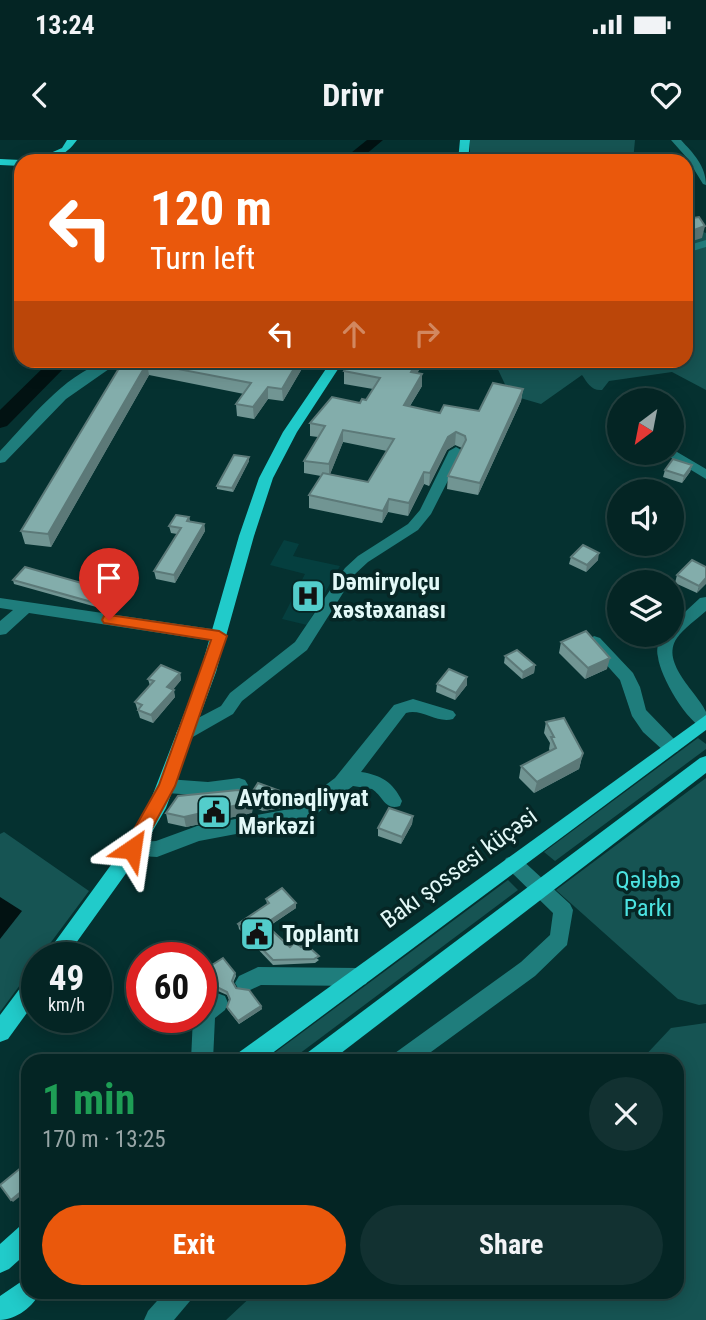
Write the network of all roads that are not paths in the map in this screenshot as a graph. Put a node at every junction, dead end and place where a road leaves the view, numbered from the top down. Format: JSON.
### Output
{"nodes":[{"id":1,"x":72,"y":140,"type":"edge"},
{"id":2,"x":676,"y":140,"type":"edge"},
{"id":3,"x":55,"y":154,"type":"edge"},
{"id":4,"x":688,"y":154,"type":"edge"},
{"id":5,"x":693,"y":160,"type":"edge"},
{"id":6,"x":706,"y":182,"type":"edge"},
{"id":7,"x":101,"y":368,"type":"edge"},
{"id":8,"x":333,"y":368,"type":"edge"},
{"id":9,"x":456,"y":451,"type":"dead end"},
{"id":10,"x":0,"y":459,"type":"edge"},
{"id":11,"x":684,"y":462,"type":"edge"},
{"id":12,"x":706,"y":475,"type":"edge"},
{"id":13,"x":706,"y":602,"type":"edge"},
{"id":14,"x":0,"y":603,"type":"edge"},
{"id":15,"x":26,"y":607,"type":"junction"},
{"id":16,"x":684,"y":622,"type":"edge"},
{"id":17,"x":0,"y":630,"type":"edge"},
{"id":18,"x":219,"y":636,"type":"junction"},
{"id":19,"x":594,"y":642,"type":"edge"},
{"id":20,"x":665,"y":647,"type":"edge"},
{"id":21,"x":447,"y":715,"type":"dead end"},
{"id":22,"x":705,"y":722,"type":"edge"},
{"id":23,"x":185,"y":733,"type":"junction"},
{"id":24,"x":671,"y":747,"type":"junction"},
{"id":25,"x":706,"y":763,"type":"edge"},
{"id":26,"x":343,"y":781,"type":"junction"},
{"id":27,"x":239,"y":785,"type":"dead end"},
{"id":28,"x":167,"y":786,"type":"junction"},
{"id":29,"x":393,"y":801,"type":"dead end"},
{"id":30,"x":132,"y":849,"type":"junction"},
{"id":31,"x":513,"y":863,"type":"junction"},
{"id":32,"x":541,"y":889,"type":"junction"},
{"id":33,"x":65,"y":942,"type":"edge"},
{"id":34,"x":359,"y":977,"type":"junction"},
{"id":35,"x":246,"y":984,"type":"dead end"},
{"id":36,"x":21,"y":1004,"type":"edge"},
{"id":37,"x":0,"y":1032,"type":"edge"},
{"id":38,"x":203,"y":1033,"type":"edge"},
{"id":39,"x":202,"y":1054,"type":"edge"},
{"id":40,"x":254,"y":1054,"type":"edge"},
{"id":41,"x":323,"y":1054,"type":"edge"},
{"id":42,"x":411,"y":1054,"type":"edge"},
{"id":43,"x":21,"y":1242,"type":"edge"},
{"id":44,"x":0,"y":1259,"type":"edge"},
{"id":45,"x":21,"y":1296,"type":"edge"},
{"id":46,"x":175,"y":1299,"type":"edge"},
{"id":47,"x":0,"y":1313,"type":"edge"},
{"id":48,"x":157,"y":1320,"type":"edge"}],
"edges":[{"from":1,"to":3,"type":"main road"},
{"from":2,"to":4,"type":"street"},
{"from":5,"to":6,"type":"street"},
{"from":7,"to":10,"type":"street"},
{"from":8,"to":18,"type":"main road"},
{"from":9,"to":23,"type":"street"},
{"from":11,"to":12,"type":"street"},
{"from":13,"to":16,"type":"street"},
{"from":14,"to":15,"type":"street"},
{"from":15,"to":17,"type":"street"},
{"from":15,"to":18,"type":"street"},
{"from":18,"to":23,"type":"main road"},
{"from":19,"to":24,"type":"street"},
{"from":20,"to":22,"type":"street"},
{"from":21,"to":26,"type":"street"},
{"from":22,"to":24,"type":"main road","name":"Bakı şossesi küçəsi"},
{"from":23,"to":28,"type":"main road"},
{"from":24,"to":31,"type":"main road","name":"Bakı şossesi küçəsi"},
{"from":25,"to":32,"type":"main road"},
{"from":26,"to":29,"type":"street"},
{"from":26,"to":30,"type":"street"},
{"from":27,"to":28,"type":"street"},
{"from":28,"to":30,"type":"main road"},
{"from":30,"to":33,"type":"main road"},
{"from":31,"to":32,"type":"street"},
{"from":31,"to":34,"type":"main road","name":"Bakı şossesi küçəsi"},
{"from":32,"to":41,"type":"main road"},
{"from":32,"to":42,"type":"street"},
{"from":34,"to":35,"type":"street"},
{"from":34,"to":40,"type":"main road","name":"Bakı şossesi küçəsi"},
{"from":36,"to":37,"type":"main road"},
{"from":38,"to":39,"type":"street"},
{"from":43,"to":44,"type":"main road"},
{"from":45,"to":47,"type":"main road"},
{"from":46,"to":48,"type":"street"}]}
